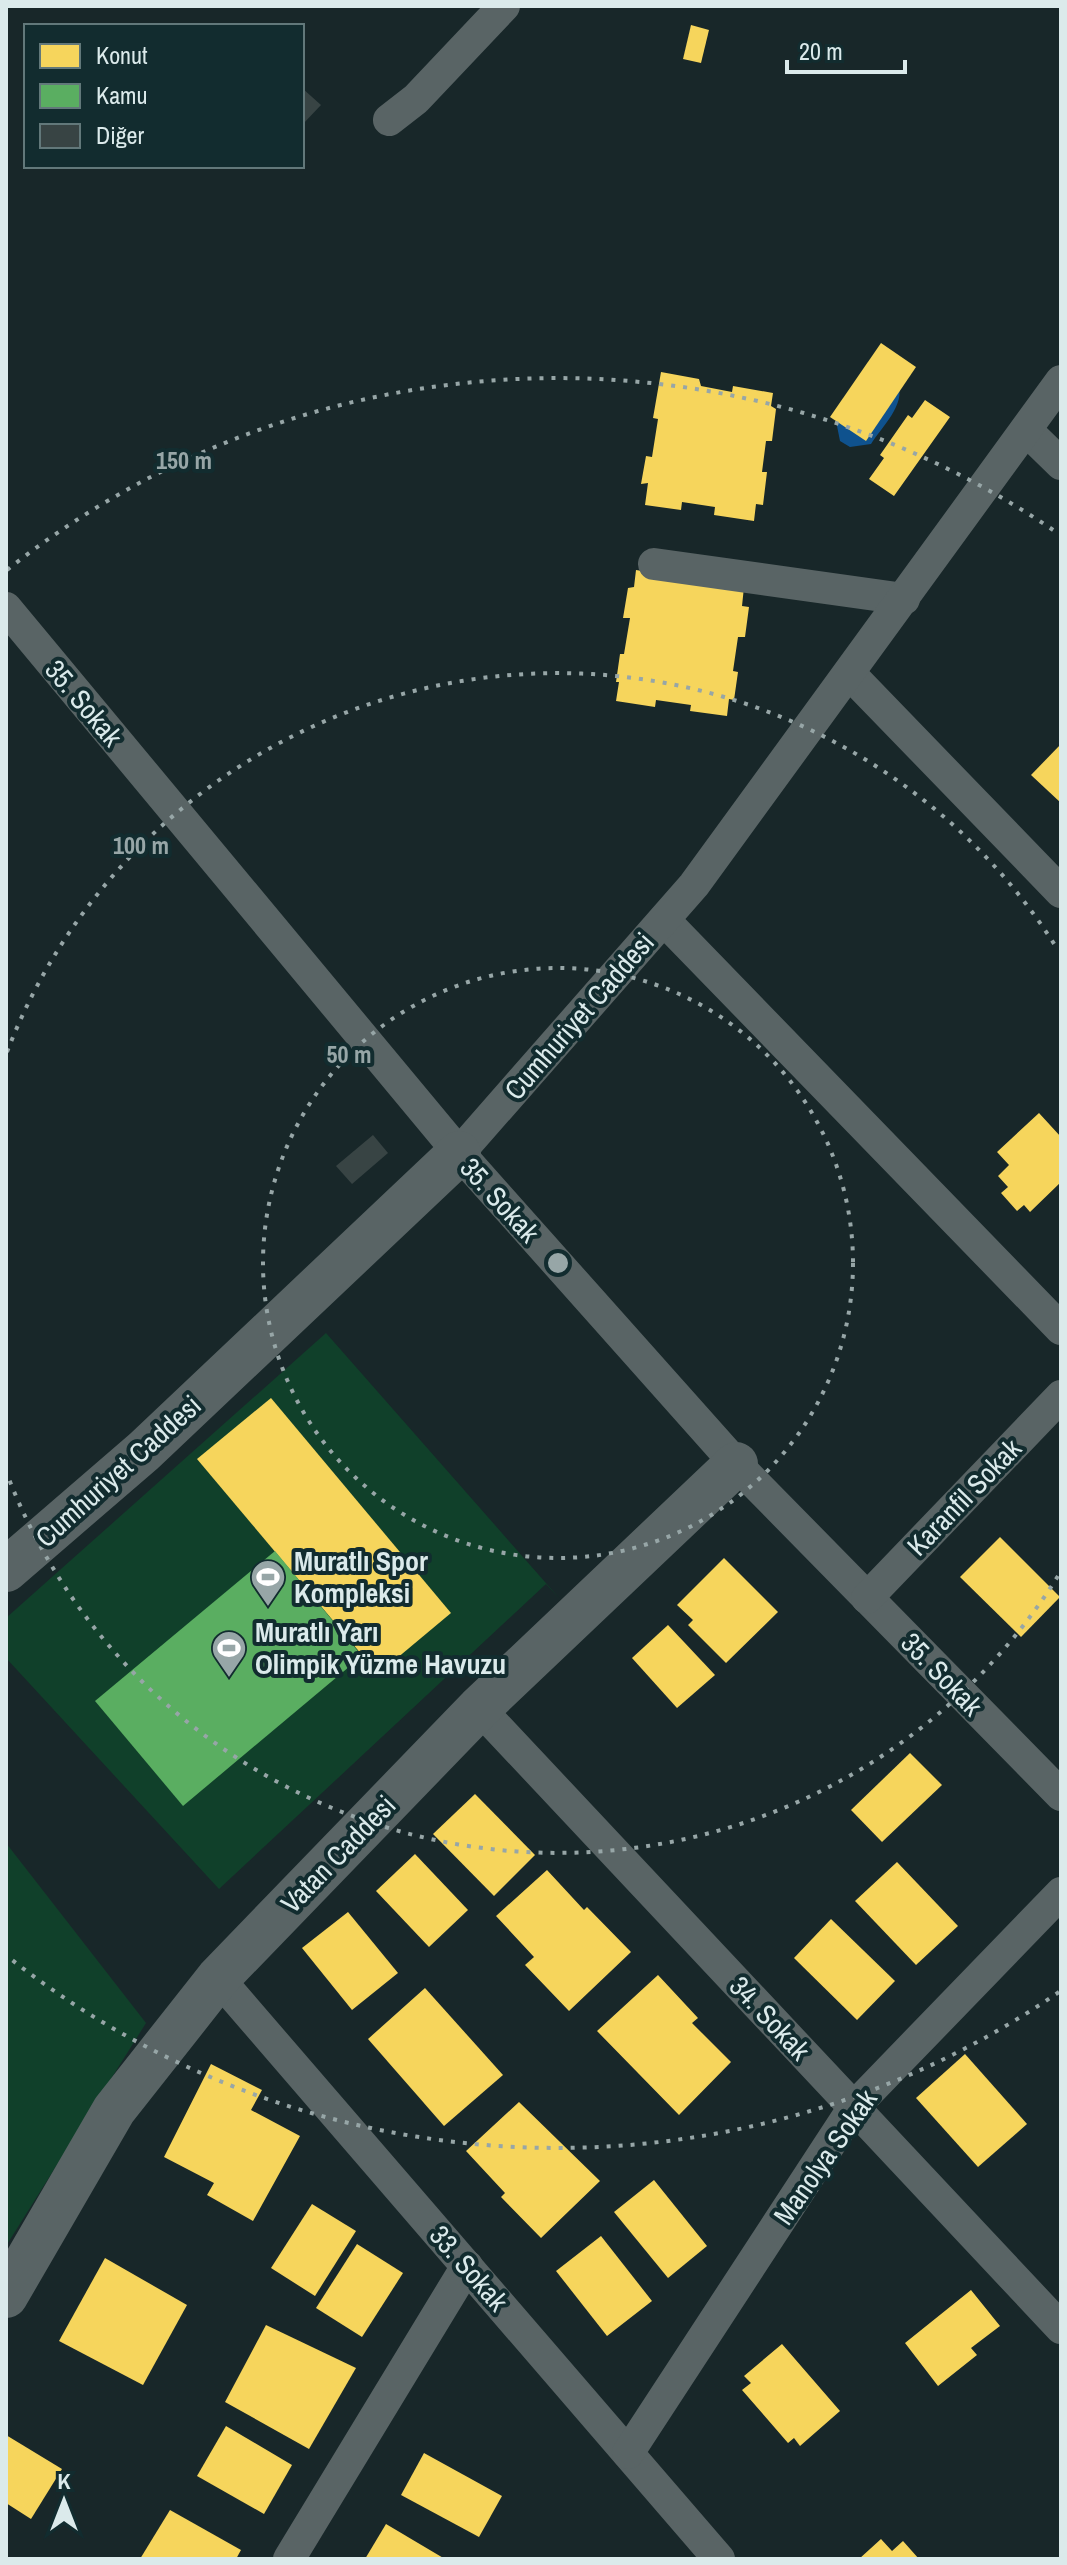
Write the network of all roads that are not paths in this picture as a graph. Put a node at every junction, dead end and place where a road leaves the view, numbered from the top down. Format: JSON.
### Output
{"nodes":[{"id":1,"x":504,"y":6,"type":"edge"},
{"id":2,"x":389,"y":120,"type":"dead end"},
{"id":3,"x":1061,"y":381,"type":"edge"},
{"id":4,"x":1026,"y":430,"type":"junction"},
{"id":5,"x":1061,"y":464,"type":"edge"},
{"id":6,"x":654,"y":564,"type":"dead end"},
{"id":7,"x":904,"y":599,"type":"junction"},
{"id":8,"x":6,"y":608,"type":"edge"},
{"id":9,"x":849,"y":673,"type":"junction"},
{"id":10,"x":1061,"y":892,"type":"edge"},
{"id":11,"x":664,"y":920,"type":"junction"},
{"id":12,"x":459,"y":1153,"type":"junction"},
{"id":13,"x":1061,"y":1329,"type":"edge"},
{"id":14,"x":1061,"y":1396,"type":"edge"},
{"id":15,"x":736,"y":1464,"type":"junction"},
{"id":16,"x":6,"y":1570,"type":"edge"},
{"id":17,"x":867,"y":1598,"type":"junction"},
{"id":18,"x":479,"y":1708,"type":"junction"},
{"id":19,"x":1061,"y":1795,"type":"edge"},
{"id":20,"x":1061,"y":1893,"type":"edge"},
{"id":21,"x":218,"y":1978,"type":"junction"},
{"id":22,"x":854,"y":2107,"type":"junction"},
{"id":23,"x":467,"y":2266,"type":"junction"},
{"id":24,"x":6,"y":2296,"type":"edge"},
{"id":25,"x":1061,"y":2328,"type":"edge"},
{"id":26,"x":628,"y":2453,"type":"junction"},
{"id":27,"x":289,"y":2559,"type":"edge"},
{"id":28,"x":719,"y":2559,"type":"edge"}],
"edges":[{"from":1,"to":2,"type":"street"},
{"from":3,"to":4,"type":"street","name":"Cumhuriyet Caddesi"},
{"from":4,"to":5,"type":"street"},
{"from":4,"to":7,"type":"street","name":"Cumhuriyet Caddesi"},
{"from":6,"to":7,"type":"street"},
{"from":7,"to":9,"type":"street","name":"Cumhuriyet Caddesi"},
{"from":8,"to":12,"type":"street","name":"35. Sokak"},
{"from":9,"to":10,"type":"street"},
{"from":9,"to":11,"type":"street","name":"Cumhuriyet Caddesi"},
{"from":11,"to":12,"type":"street","name":"Cumhuriyet Caddesi"},
{"from":11,"to":13,"type":"street"},
{"from":12,"to":15,"type":"street","name":"35. Sokak"},
{"from":12,"to":16,"type":"street","name":"Cumhuriyet Caddesi"},
{"from":14,"to":17,"type":"street","name":"Karanfil Sokak"},
{"from":15,"to":17,"type":"street","name":"35. Sokak"},
{"from":15,"to":18,"type":"street","name":"Vatan Caddesi"},
{"from":17,"to":19,"type":"street","name":"35. Sokak"},
{"from":18,"to":21,"type":"street","name":"Vatan Caddesi"},
{"from":18,"to":22,"type":"street","name":"34. Sokak"},
{"from":20,"to":22,"type":"street","name":"Manolya Sokak"},
{"from":21,"to":23,"type":"street","name":"33. Sokak"},
{"from":21,"to":24,"type":"street","name":"Vatan Caddesi"},
{"from":22,"to":25,"type":"street","name":"34. Sokak"},
{"from":22,"to":26,"type":"street","name":"Manolya Sokak"},
{"from":23,"to":26,"type":"street","name":"33. Sokak"},
{"from":23,"to":27,"type":"street"},
{"from":26,"to":28,"type":"street","name":"33. Sokak"}]}
